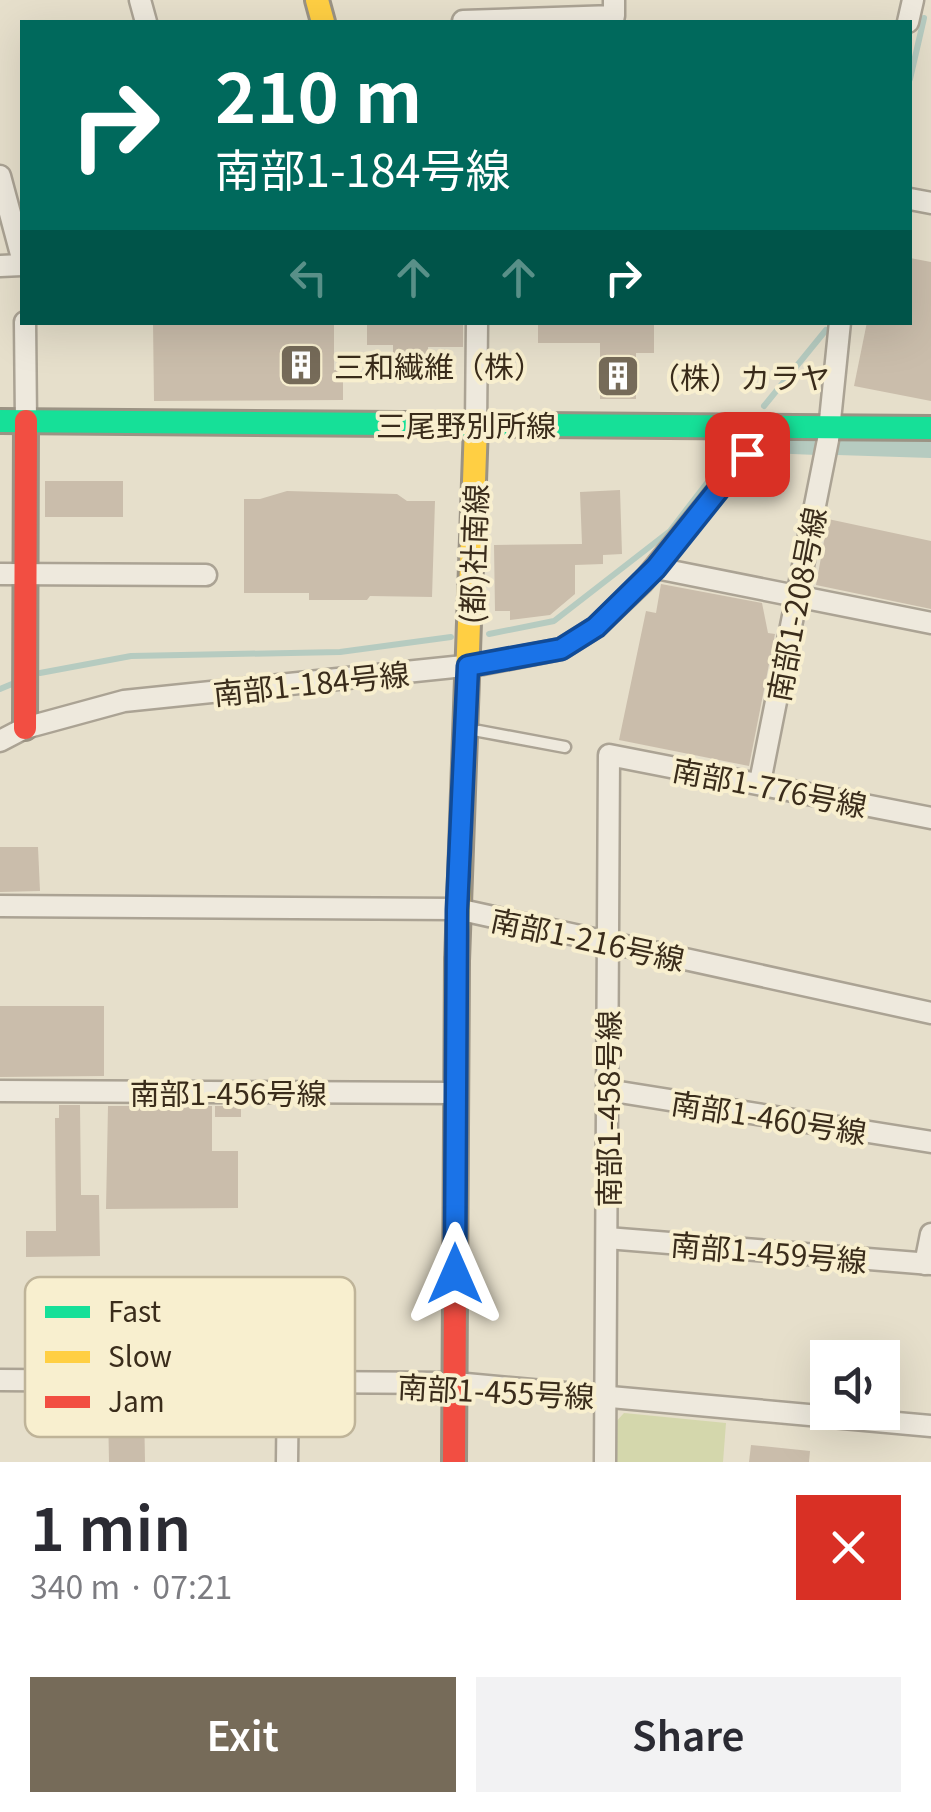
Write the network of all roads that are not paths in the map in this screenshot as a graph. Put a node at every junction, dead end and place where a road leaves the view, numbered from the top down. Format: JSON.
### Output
{"nodes":[{"id":1,"x":614,"y":0,"type":"edge"},
{"id":2,"x":913,"y":0,"type":"edge"},
{"id":3,"x":931,"y":4,"type":"edge"},
{"id":4,"x":513,"y":20,"type":"edge"},
{"id":5,"x":0,"y":176,"type":"edge"},
{"id":6,"x":20,"y":251,"type":"edge"},
{"id":7,"x":25,"y":325,"type":"edge"},
{"id":8,"x":477,"y":325,"type":"edge"},
{"id":9,"x":840,"y":325,"type":"edge"},
{"id":10,"x":0,"y":421,"type":"edge"},
{"id":11,"x":26,"y":421,"type":"junction"},
{"id":12,"x":765,"y":424,"type":"junction"},
{"id":13,"x":476,"y":425,"type":"junction"},
{"id":14,"x":830,"y":426,"type":"junction"},
{"id":15,"x":931,"y":428,"type":"edge"},
{"id":16,"x":656,"y":568,"type":"junction"},
{"id":17,"x":0,"y":574,"type":"edge"},
{"id":18,"x":27,"y":574,"type":"junction"},
{"id":19,"x":206,"y":575,"type":"dead end"},
{"id":20,"x":796,"y":597,"type":"junction"},
{"id":21,"x":931,"y":622,"type":"edge"},
{"id":22,"x":468,"y":666,"type":"junction"},
{"id":23,"x":26,"y":728,"type":"junction"},
{"id":24,"x":479,"y":730,"type":"dead end"},
{"id":25,"x":0,"y":741,"type":"edge"},
{"id":26,"x":565,"y":747,"type":"dead end"},
{"id":27,"x":609,"y":755,"type":"joint"},
{"id":28,"x":760,"y":782,"type":"junction"},
{"id":29,"x":931,"y":818,"type":"edge"},
{"id":30,"x":0,"y":906,"type":"edge"},
{"id":31,"x":457,"y":910,"type":"junction"},
{"id":32,"x":608,"y":942,"type":"junction"},
{"id":33,"x":931,"y":1013,"type":"edge"},
{"id":34,"x":0,"y":1090,"type":"edge"},
{"id":35,"x":608,"y":1090,"type":"junction"},
{"id":36,"x":456,"y":1092,"type":"junction"},
{"id":37,"x":931,"y":1142,"type":"edge"},
{"id":38,"x":931,"y":1234,"type":"edge"},
{"id":39,"x":607,"y":1238,"type":"junction"},
{"id":40,"x":928,"y":1264,"type":"edge"},
{"id":41,"x":0,"y":1380,"type":"edge"},
{"id":42,"x":25,"y":1380,"type":"edge"},
{"id":43,"x":455,"y":1383,"type":"junction"},
{"id":44,"x":355,"y":1384,"type":"edge"},
{"id":45,"x":606,"y":1396,"type":"junction"},
{"id":46,"x":931,"y":1426,"type":"edge"},
{"id":47,"x":287,"y":1437,"type":"edge"},
{"id":48,"x":287,"y":1462,"type":"edge"},
{"id":49,"x":454,"y":1462,"type":"edge"},
{"id":50,"x":604,"y":1462,"type":"edge"}],
"edges":[{"from":1,"to":4,"type":"street"},
{"from":2,"to":3,"type":"street"},
{"from":5,"to":6,"type":"street"},
{"from":7,"to":11,"type":"street"},
{"from":8,"to":13,"type":"street"},
{"from":9,"to":14,"type":"street","name":"南部1-208号線"},
{"from":10,"to":11,"type":"street","name":"三尾野別所線"},
{"from":11,"to":13,"type":"street","name":"三尾野別所線"},
{"from":11,"to":18,"type":"street"},
{"from":12,"to":13,"type":"street","name":"三尾野別所線"},
{"from":12,"to":14,"type":"street","name":"三尾野別所線"},
{"from":12,"to":16,"type":"street","name":"南部1-184号線"},
{"from":13,"to":22,"type":"street","name":"(都)社南線"},
{"from":14,"to":15,"type":"street","name":"三尾野別所線"},
{"from":14,"to":20,"type":"street","name":"南部1-208号線"},
{"from":16,"to":20,"type":"street"},
{"from":16,"to":22,"type":"street","name":"南部1-184号線"},
{"from":17,"to":18,"type":"street"},
{"from":18,"to":19,"type":"street"},
{"from":18,"to":23,"type":"street"},
{"from":20,"to":21,"type":"street"},
{"from":20,"to":28,"type":"street","name":"南部1-208号線"},
{"from":22,"to":23,"type":"street","name":"南部1-184号線"},
{"from":22,"to":31,"type":"street","name":"(都)社南線"},
{"from":23,"to":25,"type":"street","name":"南部1-184号線"},
{"from":24,"to":26,"type":"lane"},
{"from":27,"to":28,"type":"street","name":"南部1-776号線"},
{"from":27,"to":32,"type":"street","name":"南部1-458号線"},
{"from":28,"to":29,"type":"street","name":"南部1-776号線"},
{"from":30,"to":31,"type":"street","name":"南部1-216号線"},
{"from":31,"to":32,"type":"street","name":"南部1-216号線"},
{"from":31,"to":36,"type":"street","name":"(都)社南線"},
{"from":32,"to":33,"type":"street","name":"南部1-216号線"},
{"from":32,"to":35,"type":"street","name":"南部1-458号線"},
{"from":34,"to":36,"type":"street","name":"南部1-456号線"},
{"from":35,"to":37,"type":"street","name":"南部1-460号線"},
{"from":35,"to":39,"type":"street","name":"南部1-458号線"},
{"from":36,"to":43,"type":"street","name":"(都)社南線"},
{"from":38,"to":40,"type":"street"},
{"from":39,"to":40,"type":"street","name":"南部1-459号線"},
{"from":39,"to":45,"type":"street","name":"南部1-458号線"},
{"from":41,"to":42,"type":"street","name":"南部1-455号線"},
{"from":43,"to":44,"type":"street","name":"南部1-455号線"},
{"from":43,"to":45,"type":"street","name":"南部1-455号線"},
{"from":43,"to":49,"type":"street","name":"(都)社南線"},
{"from":45,"to":46,"type":"street","name":"南部1-455号線"},
{"from":45,"to":50,"type":"street","name":"南部1-458号線"},
{"from":47,"to":48,"type":"street"}]}
